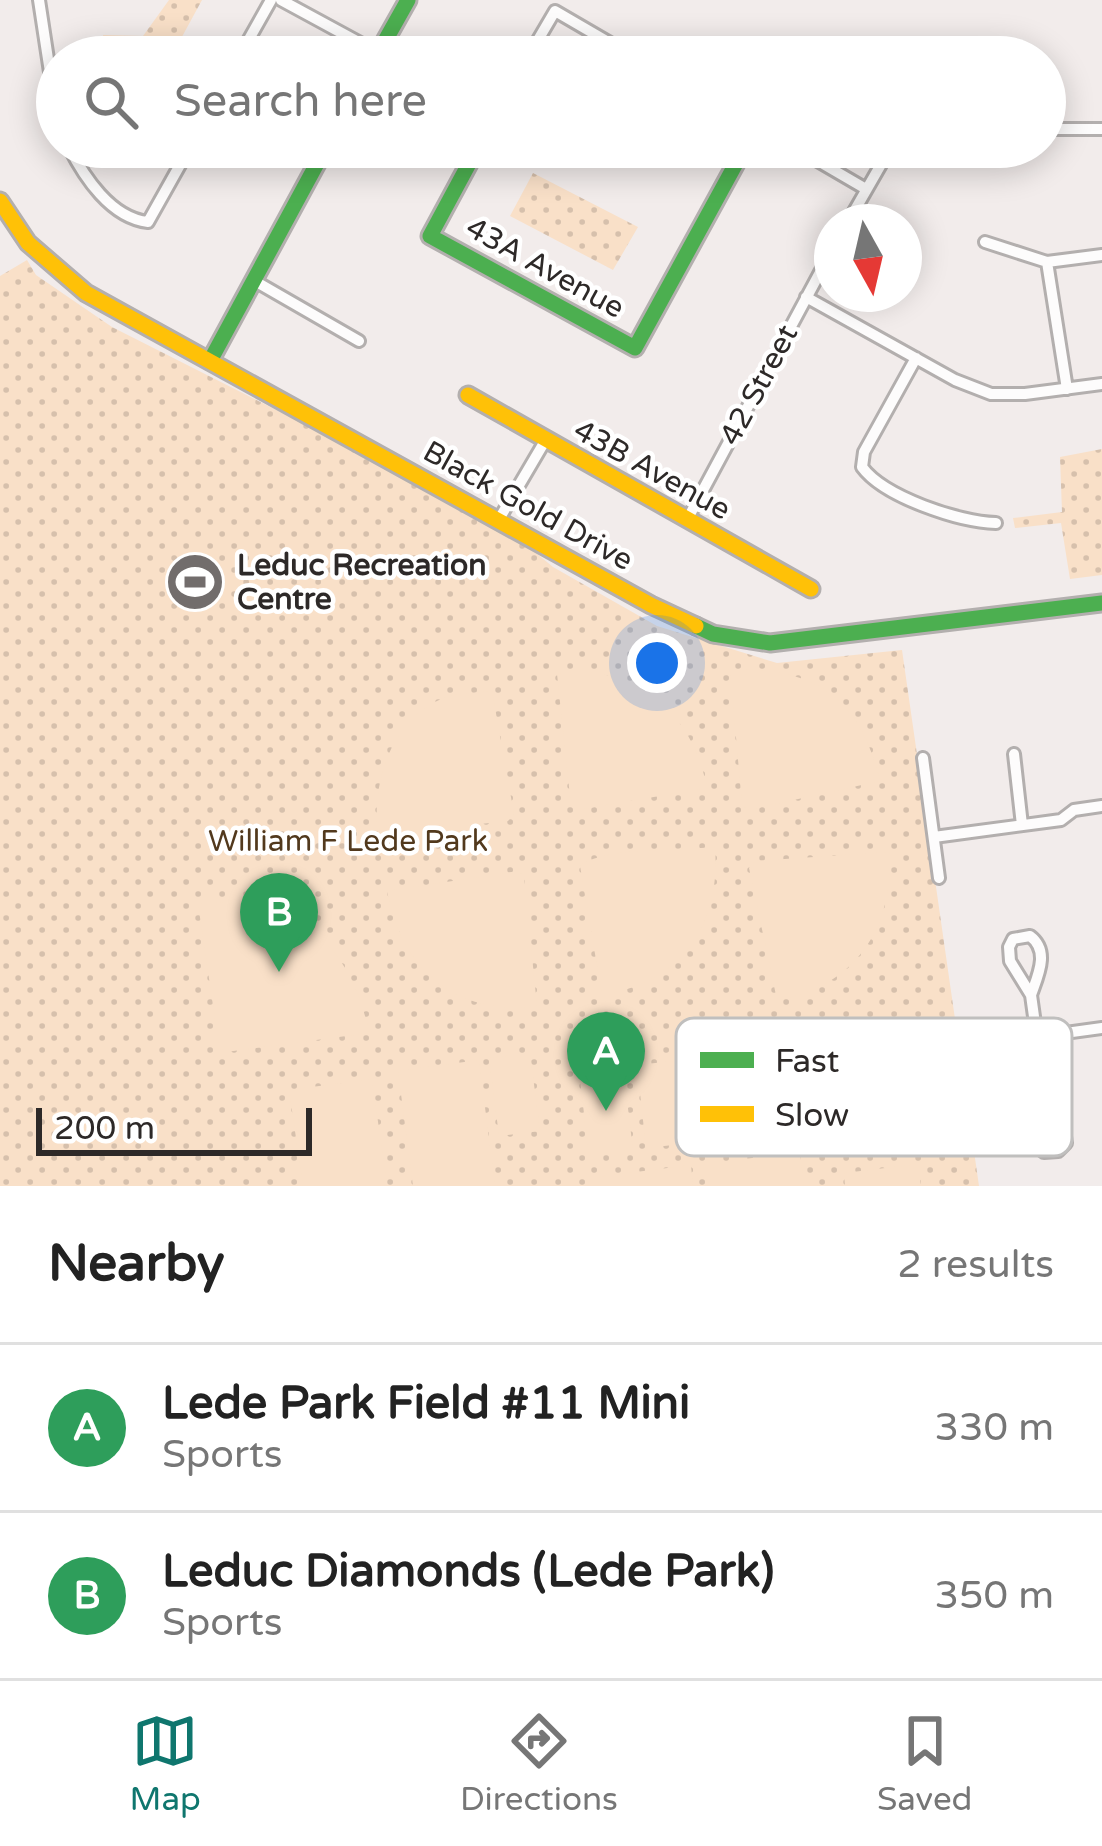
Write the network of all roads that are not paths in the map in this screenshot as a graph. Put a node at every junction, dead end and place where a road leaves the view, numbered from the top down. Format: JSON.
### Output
{"nodes":[{"id":1,"x":39,"y":0,"type":"edge"},
{"id":2,"x":271,"y":0,"type":"edge"},
{"id":3,"x":281,"y":0,"type":"edge"},
{"id":4,"x":407,"y":0,"type":"edge"},
{"id":5,"x":44,"y":36,"type":"edge"},
{"id":6,"x":251,"y":36,"type":"edge"},
{"id":7,"x":345,"y":36,"type":"edge"},
{"id":8,"x":390,"y":36,"type":"edge"},
{"id":9,"x":540,"y":36,"type":"edge"},
{"id":10,"x":598,"y":36,"type":"edge"},
{"id":11,"x":1066,"y":128,"type":"edge"},
{"id":12,"x":1102,"y":129,"type":"edge"},
{"id":13,"x":80,"y":168,"type":"edge"},
{"id":14,"x":179,"y":168,"type":"edge"},
{"id":15,"x":314,"y":168,"type":"edge"},
{"id":16,"x":467,"y":168,"type":"edge"},
{"id":17,"x":733,"y":168,"type":"edge"},
{"id":18,"x":830,"y":168,"type":"edge"},
{"id":19,"x":878,"y":168,"type":"edge"},
{"id":20,"x":866,"y":189,"type":"junction"},
{"id":21,"x":0,"y":201,"type":"edge"},
{"id":22,"x":858,"y":204,"type":"edge"},
{"id":23,"x":985,"y":242,"type":"dead end"},
{"id":24,"x":1102,"y":255,"type":"edge"},
{"id":25,"x":1047,"y":262,"type":"junction"},
{"id":26,"x":253,"y":280,"type":"junction"},
{"id":27,"x":814,"y":283,"type":"edge"},
{"id":28,"x":806,"y":297,"type":"junction"},
{"id":29,"x":359,"y":341,"type":"dead end"},
{"id":30,"x":916,"y":358,"type":"junction"},
{"id":31,"x":210,"y":361,"type":"junction"},
{"id":32,"x":1102,"y":384,"type":"edge"},
{"id":33,"x":1067,"y":389,"type":"junction"},
{"id":34,"x":468,"y":395,"type":"dead end"},
{"id":35,"x":544,"y":441,"type":"junction"},
{"id":36,"x":687,"y":520,"type":"junction"},
{"id":37,"x":498,"y":521,"type":"junction"},
{"id":38,"x":996,"y":524,"type":"dead end"},
{"id":39,"x":811,"y":590,"type":"dead end"},
{"id":40,"x":1102,"y":603,"type":"edge"},
{"id":41,"x":1014,"y":754,"type":"dead end"},
{"id":42,"x":923,"y":758,"type":"dead end"},
{"id":43,"x":1102,"y":806,"type":"edge"},
{"id":44,"x":1022,"y":825,"type":"junction"},
{"id":45,"x":934,"y":837,"type":"junction"},
{"id":46,"x":939,"y":878,"type":"dead end"},
{"id":47,"x":1031,"y":994,"type":"junction"},
{"id":48,"x":1034,"y":1018,"type":"edge"},
{"id":49,"x":1102,"y":1028,"type":"edge"},
{"id":50,"x":1072,"y":1032,"type":"edge"}],
"edges":[{"from":1,"to":5,"type":"street"},
{"from":2,"to":6,"type":"street"},
{"from":3,"to":7,"type":"street"},
{"from":4,"to":8,"type":"street"},
{"from":9,"to":10,"type":"street"},
{"from":11,"to":12,"type":"street"},
{"from":13,"to":14,"type":"street"},
{"from":15,"to":26,"type":"street"},
{"from":16,"to":17,"type":"street","name":"43A Avenue"},
{"from":18,"to":20,"type":"street"},
{"from":19,"to":20,"type":"street"},
{"from":20,"to":22,"type":"street"},
{"from":21,"to":31,"type":"street","name":"Black Gold Drive"},
{"from":23,"to":25,"type":"street"},
{"from":24,"to":25,"type":"street"},
{"from":25,"to":33,"type":"street"},
{"from":26,"to":29,"type":"street"},
{"from":26,"to":31,"type":"street"},
{"from":27,"to":28,"type":"street","name":"42 Street"},
{"from":28,"to":30,"type":"street"},
{"from":28,"to":36,"type":"street","name":"42 Street"},
{"from":30,"to":33,"type":"street"},
{"from":30,"to":38,"type":"street"},
{"from":31,"to":37,"type":"street","name":"Black Gold Drive"},
{"from":32,"to":33,"type":"street"},
{"from":34,"to":35,"type":"street","name":"43B Avenue"},
{"from":35,"to":36,"type":"street","name":"43B Avenue"},
{"from":35,"to":37,"type":"street"},
{"from":36,"to":39,"type":"street","name":"43B Avenue"},
{"from":37,"to":40,"type":"street","name":"Black Gold Drive"},
{"from":41,"to":44,"type":"street"},
{"from":42,"to":45,"type":"street"},
{"from":43,"to":44,"type":"street"},
{"from":44,"to":45,"type":"street"},
{"from":45,"to":46,"type":"street"},
{"from":47,"to":47,"type":"street"},
{"from":47,"to":48,"type":"street"},
{"from":49,"to":50,"type":"street"}]}
